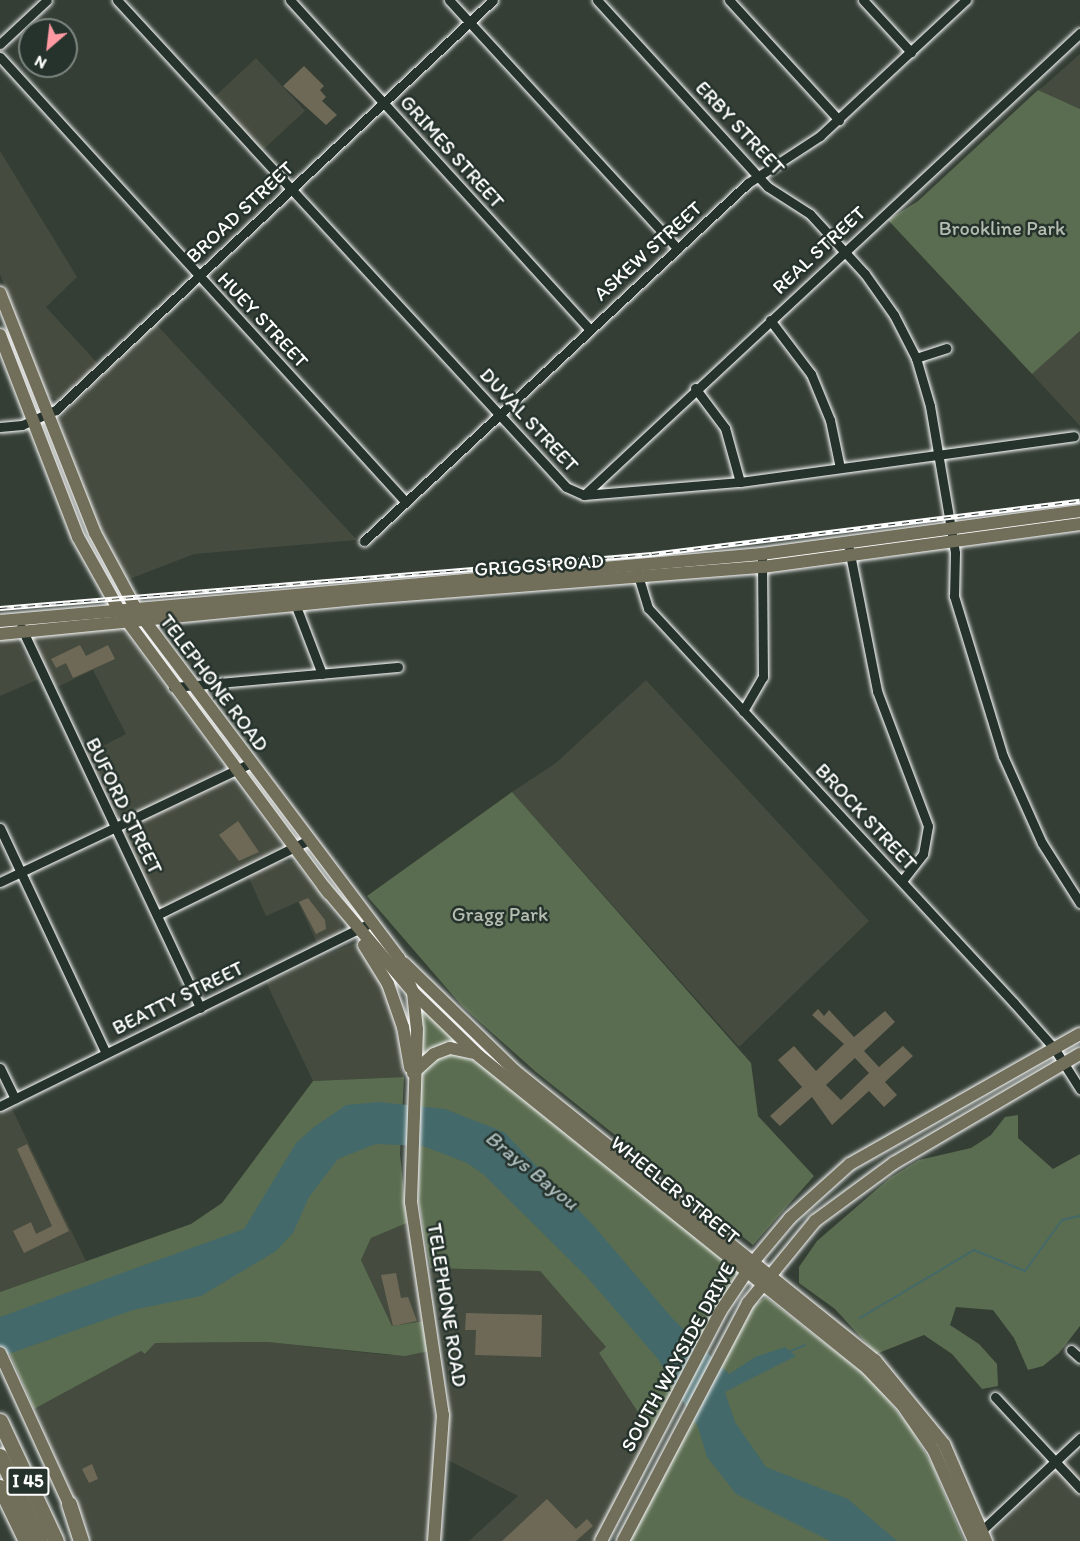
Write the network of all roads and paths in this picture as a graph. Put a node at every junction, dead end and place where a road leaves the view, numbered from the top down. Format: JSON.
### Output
{"nodes":[{"id":1,"x":47,"y":0,"type":"edge"},
{"id":2,"x":117,"y":0,"type":"edge"},
{"id":3,"x":290,"y":0,"type":"edge"},
{"id":4,"x":449,"y":0,"type":"edge"},
{"id":5,"x":493,"y":0,"type":"edge"},
{"id":6,"x":597,"y":0,"type":"edge"},
{"id":7,"x":729,"y":0,"type":"edge"},
{"id":8,"x":863,"y":0,"type":"edge"},
{"id":9,"x":966,"y":0,"type":"edge"},
{"id":10,"x":469,"y":22,"type":"junction"},
{"id":11,"x":1080,"y":33,"type":"edge"},
{"id":12,"x":0,"y":44,"type":"edge"},
{"id":13,"x":911,"y":52,"type":"junction"},
{"id":14,"x":0,"y":57,"type":"edge"},
{"id":15,"x":383,"y":104,"type":"junction"},
{"id":16,"x":838,"y":120,"type":"junction"},
{"id":17,"x":758,"y":177,"type":"junction"},
{"id":18,"x":291,"y":189,"type":"junction"},
{"id":19,"x":678,"y":249,"type":"junction"},
{"id":20,"x":844,"y":251,"type":"junction"},
{"id":21,"x":199,"y":276,"type":"junction"},
{"id":22,"x":0,"y":293,"type":"edge"},
{"id":23,"x":770,"y":320,"type":"junction"},
{"id":24,"x":589,"y":329,"type":"junction"},
{"id":25,"x":0,"y":335,"type":"edge"},
{"id":26,"x":946,"y":348,"type":"dead end"},
{"id":27,"x":916,"y":358,"type":"junction"},
{"id":28,"x":695,"y":388,"type":"junction"},
{"id":29,"x":498,"y":414,"type":"junction"},
{"id":30,"x":45,"y":415,"type":"junction"},
{"id":31,"x":33,"y":421,"type":"junction"},
{"id":32,"x":0,"y":427,"type":"edge"},
{"id":33,"x":1074,"y":436,"type":"dead end"},
{"id":34,"x":940,"y":454,"type":"junction"},
{"id":35,"x":840,"y":468,"type":"junction"},
{"id":36,"x":741,"y":482,"type":"junction"},
{"id":37,"x":584,"y":495,"type":"junction"},
{"id":38,"x":404,"y":500,"type":"junction"},
{"id":39,"x":1080,"y":511,"type":"edge"},
{"id":40,"x":1080,"y":524,"type":"edge"},
{"id":41,"x":952,"y":535,"type":"junction"},
{"id":42,"x":364,"y":541,"type":"dead end"},
{"id":43,"x":849,"y":549,"type":"junction"},
{"id":44,"x":763,"y":561,"type":"junction"},
{"id":45,"x":637,"y":572,"type":"junction"},
{"id":46,"x":294,"y":599,"type":"junction"},
{"id":47,"x":136,"y":609,"type":"junction"},
{"id":48,"x":118,"y":610,"type":"junction"},
{"id":49,"x":19,"y":620,"type":"junction"},
{"id":50,"x":143,"y":620,"type":"junction"},
{"id":51,"x":0,"y":621,"type":"edge"},
{"id":52,"x":126,"y":622,"type":"junction"},
{"id":53,"x":22,"y":632,"type":"junction"},
{"id":54,"x":0,"y":634,"type":"edge"},
{"id":55,"x":398,"y":667,"type":"dead end"},
{"id":56,"x":322,"y":674,"type":"junction"},
{"id":57,"x":191,"y":686,"type":"junction"},
{"id":58,"x":173,"y":687,"type":"junction"},
{"id":59,"x":743,"y":711,"type":"junction"},
{"id":60,"x":249,"y":764,"type":"junction"},
{"id":61,"x":233,"y":768,"type":"junction"},
{"id":62,"x":114,"y":826,"type":"junction"},
{"id":63,"x":0,"y":828,"type":"edge"},
{"id":64,"x":309,"y":840,"type":"junction"},
{"id":65,"x":294,"y":849,"type":"junction"},
{"id":66,"x":21,"y":872,"type":"junction"},
{"id":67,"x":902,"y":881,"type":"junction"},
{"id":68,"x":0,"y":882,"type":"edge"},
{"id":69,"x":1080,"y":903,"type":"edge"},
{"id":70,"x":157,"y":915,"type":"junction"},
{"id":71,"x":372,"y":922,"type":"junction"},
{"id":72,"x":357,"y":931,"type":"junction"},
{"id":73,"x":399,"y":958,"type":"junction"},
{"id":74,"x":413,"y":992,"type":"junction"},
{"id":75,"x":200,"y":1008,"type":"junction"},
{"id":76,"x":1080,"y":1034,"type":"edge"},
{"id":77,"x":1054,"y":1048,"type":"junction"},
{"id":78,"x":106,"y":1053,"type":"junction"},
{"id":79,"x":1080,"y":1054,"type":"edge"},
{"id":80,"x":480,"y":1056,"type":"junction"},
{"id":81,"x":1064,"y":1064,"type":"junction"},
{"id":82,"x":0,"y":1068,"type":"edge"},
{"id":83,"x":412,"y":1075,"type":"junction"},
{"id":84,"x":1080,"y":1089,"type":"edge"},
{"id":85,"x":15,"y":1099,"type":"junction"},
{"id":86,"x":0,"y":1106,"type":"edge"},
{"id":87,"x":818,"y":1189,"type":"junction"},
{"id":88,"x":832,"y":1205,"type":"junction"},
{"id":89,"x":754,"y":1261,"type":"junction"},
{"id":90,"x":746,"y":1272,"type":"junction"},
{"id":91,"x":769,"y":1274,"type":"junction"},
{"id":92,"x":761,"y":1284,"type":"junction"},
{"id":93,"x":1071,"y":1350,"type":"dead end"},
{"id":94,"x":0,"y":1353,"type":"edge"},
{"id":95,"x":1080,"y":1358,"type":"edge"},
{"id":96,"x":871,"y":1364,"type":"junction"},
{"id":97,"x":995,"y":1397,"type":"dead end"},
{"id":98,"x":0,"y":1420,"type":"edge"},
{"id":99,"x":1080,"y":1438,"type":"edge"},
{"id":100,"x":0,"y":1456,"type":"edge"},
{"id":101,"x":1055,"y":1462,"type":"junction"},
{"id":102,"x":0,"y":1487,"type":"edge"},
{"id":103,"x":1080,"y":1488,"type":"edge"},
{"id":104,"x":69,"y":1504,"type":"junction"},
{"id":105,"x":979,"y":1538,"type":"edge"},
{"id":106,"x":26,"y":1541,"type":"edge"},
{"id":107,"x":40,"y":1541,"type":"edge"},
{"id":108,"x":56,"y":1541,"type":"edge"},
{"id":109,"x":81,"y":1541,"type":"edge"},
{"id":110,"x":86,"y":1541,"type":"edge"},
{"id":111,"x":434,"y":1541,"type":"edge"},
{"id":112,"x":601,"y":1541,"type":"edge"},
{"id":113,"x":623,"y":1541,"type":"edge"}],
"edges":[{"from":1,"to":12,"type":"street"},
{"from":2,"to":18,"type":"street","name":"DUVAL STREET"},
{"from":3,"to":15,"type":"street","name":"GRIMES STREET"},
{"from":4,"to":10,"type":"street"},
{"from":5,"to":10,"type":"street","name":"BROAD STREET"},
{"from":6,"to":17,"type":"street","name":"ERBY STREET"},
{"from":7,"to":16,"type":"street"},
{"from":8,"to":13,"type":"street"},
{"from":9,"to":13,"type":"street","name":"ASKEW STREET"},
{"from":10,"to":15,"type":"street","name":"BROAD STREET"},
{"from":10,"to":19,"type":"street"},
{"from":11,"to":20,"type":"street","name":"REAL STREET"},
{"from":13,"to":16,"type":"street","name":"ASKEW STREET"},
{"from":14,"to":21,"type":"street","name":"HUEY STREET"},
{"from":15,"to":18,"type":"street","name":"BROAD STREET"},
{"from":15,"to":24,"type":"street","name":"GRIMES STREET"},
{"from":16,"to":17,"type":"street","name":"ASKEW STREET"},
{"from":17,"to":19,"type":"street","name":"ASKEW STREET"},
{"from":17,"to":20,"type":"street","name":"ERBY STREET"},
{"from":18,"to":21,"type":"street","name":"BROAD STREET"},
{"from":18,"to":29,"type":"street","name":"DUVAL STREET"},
{"from":19,"to":24,"type":"street","name":"ASKEW STREET"},
{"from":20,"to":23,"type":"street","name":"REAL STREET"},
{"from":20,"to":27,"type":"street","name":"ERBY STREET"},
{"from":21,"to":30,"type":"street","name":"BROAD STREET"},
{"from":21,"to":38,"type":"street","name":"HUEY STREET"},
{"from":22,"to":30,"type":"main road","name":"TELEPHONE ROAD"},
{"from":23,"to":28,"type":"street","name":"REAL STREET"},
{"from":23,"to":35,"type":"street"},
{"from":24,"to":29,"type":"street","name":"ASKEW STREET"},
{"from":25,"to":31,"type":"main road","name":"TELEPHONE ROAD"},
{"from":26,"to":27,"type":"street"},
{"from":27,"to":34,"type":"street","name":"ERBY STREET"},
{"from":28,"to":36,"type":"street"},
{"from":28,"to":37,"type":"street","name":"REAL STREET"},
{"from":29,"to":37,"type":"street","name":"DUVAL STREET"},
{"from":29,"to":38,"type":"street","name":"ASKEW STREET"},
{"from":30,"to":31,"type":"street","name":"BROAD STREET"},
{"from":30,"to":47,"type":"main road","name":"TELEPHONE ROAD"},
{"from":31,"to":32,"type":"street","name":"BROAD STREET"},
{"from":31,"to":48,"type":"main road","name":"TELEPHONE ROAD"},
{"from":33,"to":34,"type":"street","name":"DUVAL STREET"},
{"from":34,"to":35,"type":"street","name":"DUVAL STREET"},
{"from":34,"to":41,"type":"street","name":"ERBY STREET"},
{"from":35,"to":36,"type":"street","name":"DUVAL STREET"},
{"from":36,"to":37,"type":"street","name":"DUVAL STREET"},
{"from":38,"to":42,"type":"street","name":"ASKEW STREET"},
{"from":39,"to":41,"type":"main road","name":"GRIGGS ROAD"},
{"from":40,"to":41,"type":"main road","name":"GRIGGS ROAD"},
{"from":41,"to":43,"type":"main road","name":"GRIGGS ROAD"},
{"from":41,"to":69,"type":"street","name":"ERBY STREET"},
{"from":43,"to":44,"type":"main road","name":"GRIGGS ROAD"},
{"from":43,"to":67,"type":"street"},
{"from":44,"to":45,"type":"main road","name":"GRIGGS ROAD"},
{"from":44,"to":59,"type":"street"},
{"from":45,"to":46,"type":"main road","name":"GRIGGS ROAD"},
{"from":45,"to":59,"type":"street","name":"BROCK STREET"},
{"from":46,"to":47,"type":"main road","name":"GRIGGS ROAD"},
{"from":46,"to":50,"type":"main road","name":"GRIGGS ROAD"},
{"from":46,"to":56,"type":"street"},
{"from":47,"to":48,"type":"main road","name":"GRIGGS ROAD"},
{"from":47,"to":50,"type":"main road","name":"TELEPHONE ROAD"},
{"from":48,"to":49,"type":"main road","name":"GRIGGS ROAD"},
{"from":48,"to":52,"type":"main road","name":"TELEPHONE ROAD"},
{"from":49,"to":51,"type":"main road","name":"GRIGGS ROAD"},
{"from":49,"to":53,"type":"street","name":"BUFORD STREET"},
{"from":50,"to":52,"type":"main road","name":"GRIGGS ROAD"},
{"from":50,"to":57,"type":"main road","name":"TELEPHONE ROAD"},
{"from":52,"to":53,"type":"main road","name":"GRIGGS ROAD"},
{"from":52,"to":58,"type":"main road","name":"TELEPHONE ROAD"},
{"from":53,"to":54,"type":"main road","name":"GRIGGS ROAD"},
{"from":53,"to":62,"type":"street","name":"BUFORD STREET"},
{"from":55,"to":56,"type":"street"},
{"from":56,"to":57,"type":"street"},
{"from":57,"to":58,"type":"street"},
{"from":57,"to":60,"type":"main road","name":"TELEPHONE ROAD"},
{"from":58,"to":61,"type":"main road","name":"TELEPHONE ROAD"},
{"from":59,"to":67,"type":"street","name":"BROCK STREET"},
{"from":60,"to":61,"type":"street"},
{"from":60,"to":64,"type":"main road","name":"TELEPHONE ROAD"},
{"from":61,"to":62,"type":"street"},
{"from":61,"to":65,"type":"main road","name":"TELEPHONE ROAD"},
{"from":62,"to":66,"type":"street"},
{"from":62,"to":70,"type":"street","name":"BUFORD STREET"},
{"from":63,"to":66,"type":"street"},
{"from":64,"to":65,"type":"street"},
{"from":64,"to":71,"type":"main road","name":"TELEPHONE ROAD"},
{"from":65,"to":70,"type":"street"},
{"from":65,"to":72,"type":"main road","name":"TELEPHONE ROAD"},
{"from":66,"to":68,"type":"street"},
{"from":66,"to":78,"type":"street"},
{"from":67,"to":77,"type":"street","name":"BROCK STREET"},
{"from":70,"to":75,"type":"street","name":"BUFORD STREET"},
{"from":71,"to":72,"type":"street","name":"BEATTY STREET"},
{"from":71,"to":73,"type":"main road","name":"TELEPHONE ROAD"},
{"from":72,"to":74,"type":"main road","name":"WHEELER STREET"},
{"from":72,"to":75,"type":"street","name":"BEATTY STREET"},
{"from":72,"to":83,"type":"main road","name":"TELEPHONE ROAD"},
{"from":73,"to":74,"type":"main road","name":"TELEPHONE ROAD"},
{"from":73,"to":89,"type":"main road","name":"WHEELER STREET"},
{"from":74,"to":80,"type":"main road","name":"WHEELER STREET"},
{"from":74,"to":83,"type":"main road","name":"TELEPHONE ROAD"},
{"from":75,"to":78,"type":"street","name":"BEATTY STREET"},
{"from":76,"to":77,"type":"main road","name":"SOUTH WAYSIDE DRIVE"},
{"from":77,"to":81,"type":"street","name":"BROCK STREET"},
{"from":77,"to":87,"type":"main road","name":"SOUTH WAYSIDE DRIVE"},
{"from":78,"to":85,"type":"street","name":"BEATTY STREET"},
{"from":79,"to":81,"type":"main road","name":"SOUTH WAYSIDE DRIVE"},
{"from":80,"to":83,"type":"main road"},
{"from":80,"to":90,"type":"main road","name":"WHEELER STREET"},
{"from":81,"to":84,"type":"street","name":"BROCK STREET"},
{"from":81,"to":88,"type":"main road","name":"SOUTH WAYSIDE DRIVE"},
{"from":82,"to":85,"type":"street"},
{"from":83,"to":111,"type":"main road","name":"TELEPHONE ROAD"},
{"from":85,"to":86,"type":"street","name":"BEATTY STREET"},
{"from":87,"to":88,"type":"main road"},
{"from":87,"to":89,"type":"main road","name":"SOUTH WAYSIDE DRIVE"},
{"from":88,"to":91,"type":"main road","name":"SOUTH WAYSIDE DRIVE"},
{"from":89,"to":90,"type":"main road","name":"SOUTH WAYSIDE DRIVE"},
{"from":89,"to":91,"type":"main road","name":"WHEELER STREET"},
{"from":90,"to":92,"type":"main road","name":"WHEELER STREET"},
{"from":90,"to":112,"type":"main road","name":"SOUTH WAYSIDE DRIVE"},
{"from":91,"to":92,"type":"main road","name":"SOUTH WAYSIDE DRIVE"},
{"from":91,"to":96,"type":"main road","name":"WHEELER STREET"},
{"from":92,"to":96,"type":"main road","name":"WHEELER STREET"},
{"from":92,"to":113,"type":"main road","name":"SOUTH WAYSIDE DRIVE"},
{"from":93,"to":95,"type":"street"},
{"from":94,"to":104,"type":"main road"},
{"from":96,"to":105,"type":"main road","name":"WHEELER STREET"},
{"from":97,"to":101,"type":"street"},
{"from":98,"to":108,"type":"highway","number":"I 45"},
{"from":99,"to":101,"type":"street"},
{"from":100,"to":107,"type":"highway"},
{"from":101,"to":103,"type":"street"},
{"from":101,"to":105,"type":"street"},
{"from":102,"to":106,"type":"highway","number":"I 45"},
{"from":104,"to":109,"type":"highway"},
{"from":104,"to":110,"type":"main road"}]}
